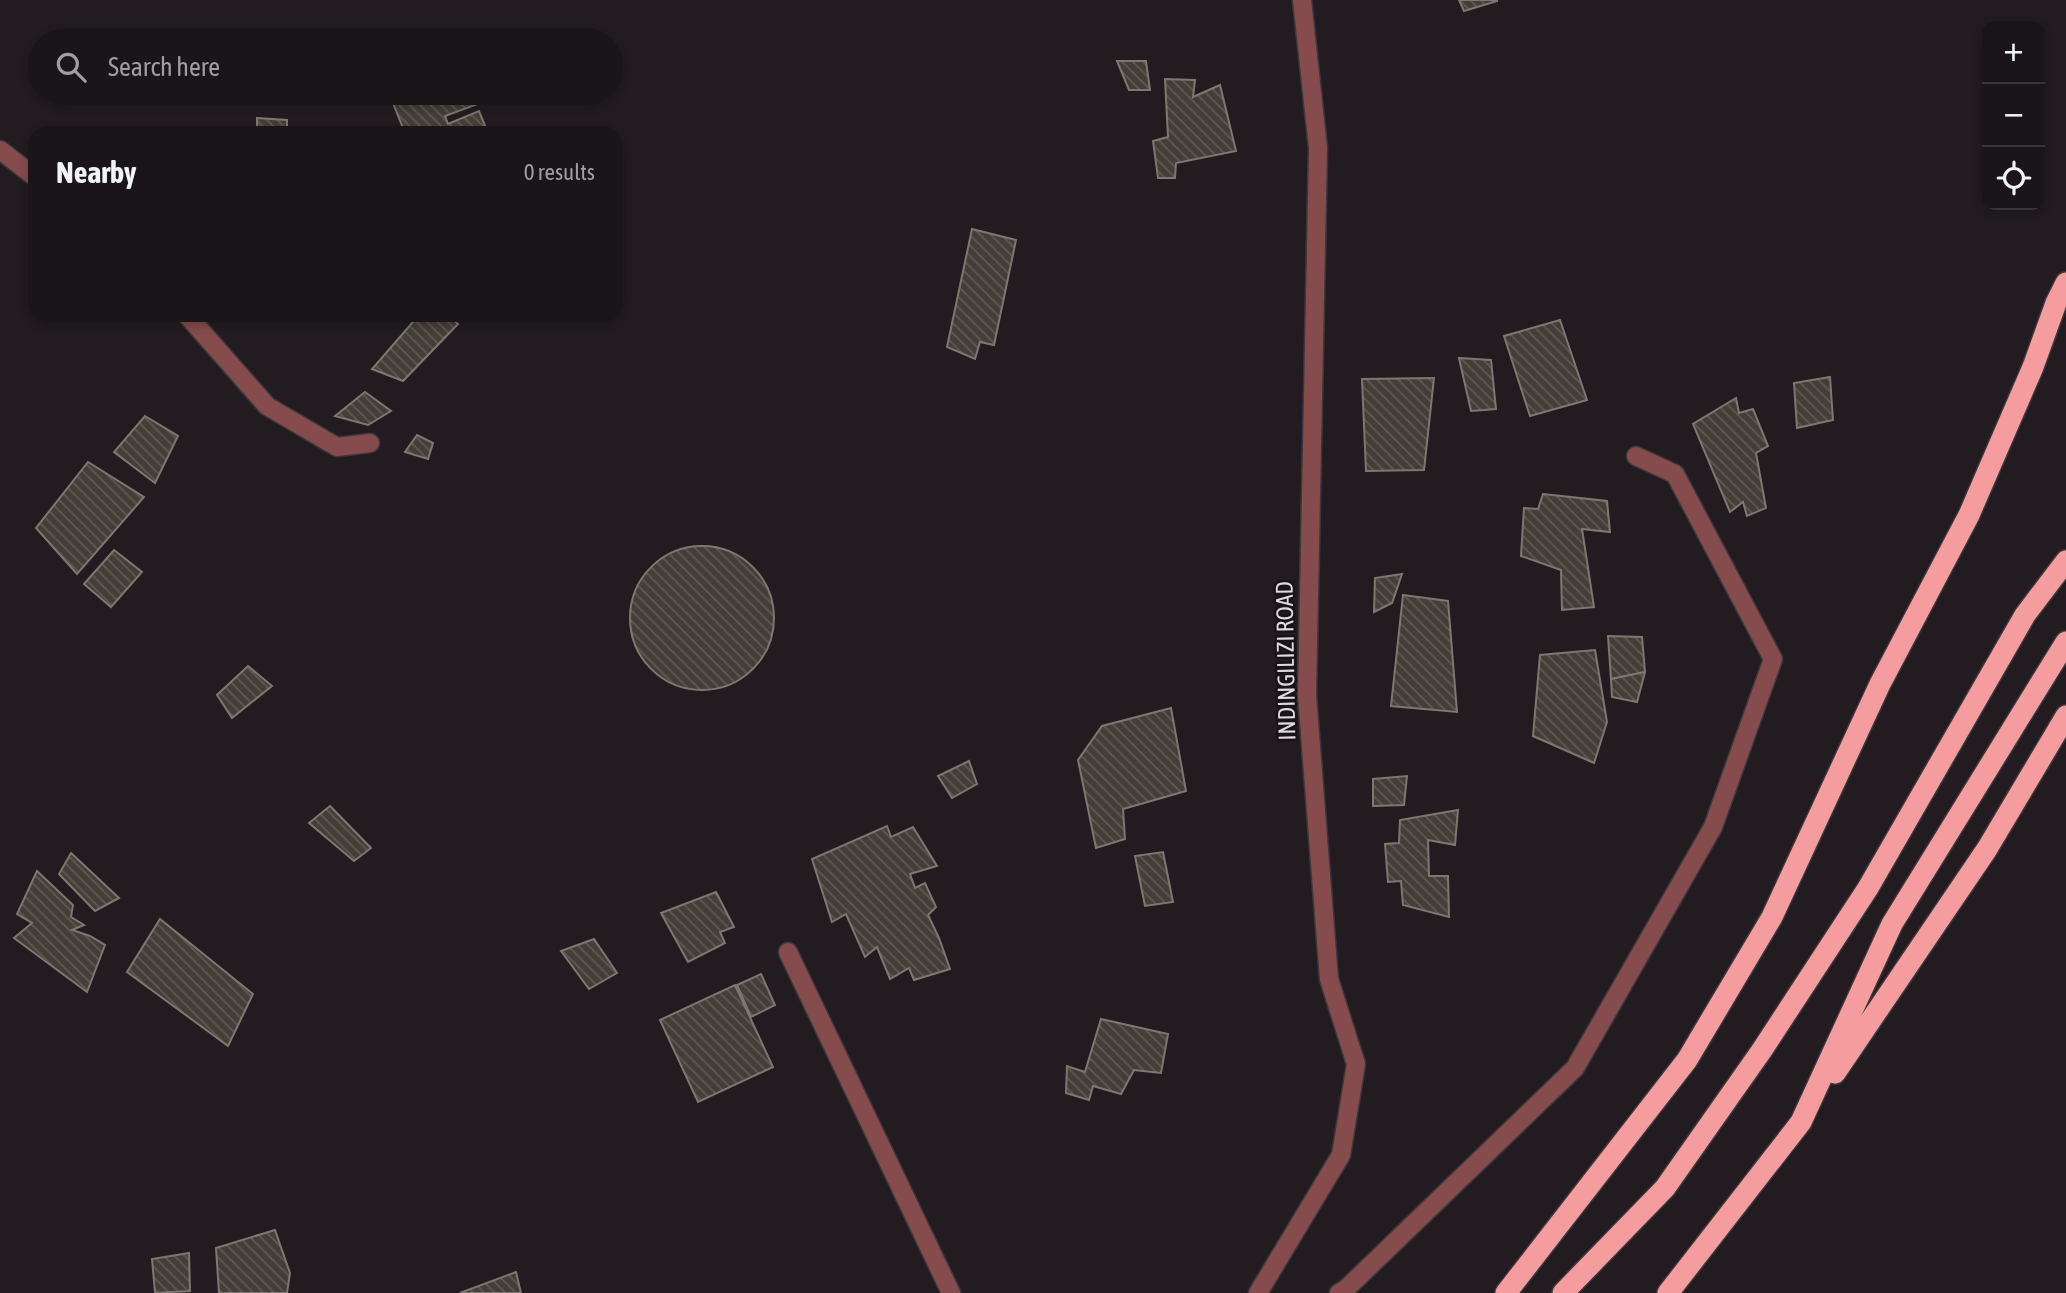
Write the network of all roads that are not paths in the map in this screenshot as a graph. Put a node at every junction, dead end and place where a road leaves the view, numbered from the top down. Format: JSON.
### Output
{"nodes":[{"id":1,"x":1302,"y":0,"type":"edge"},
{"id":2,"x":0,"y":150,"type":"edge"},
{"id":3,"x":28,"y":172,"type":"edge"},
{"id":4,"x":2066,"y":283,"type":"edge"},
{"id":5,"x":193,"y":322,"type":"edge"},
{"id":6,"x":370,"y":443,"type":"dead end"},
{"id":7,"x":1636,"y":456,"type":"dead end"},
{"id":8,"x":2066,"y":561,"type":"edge"},
{"id":9,"x":2063,"y":646,"type":"edge"},
{"id":10,"x":2066,"y":716,"type":"edge"},
{"id":11,"x":788,"y":952,"type":"dead end"},
{"id":12,"x":1801,"y":1122,"type":"junction"},
{"id":13,"x":951,"y":1293,"type":"edge"},
{"id":14,"x":1258,"y":1293,"type":"edge"},
{"id":15,"x":1339,"y":1293,"type":"edge"},
{"id":16,"x":1506,"y":1293,"type":"edge"},
{"id":17,"x":1563,"y":1293,"type":"edge"},
{"id":18,"x":1668,"y":1293,"type":"edge"}],
"edges":[{"from":1,"to":14,"type":"street","name":"INDINGILIZI ROAD"},
{"from":2,"to":3,"type":"street"},
{"from":4,"to":16,"type":"highway"},
{"from":5,"to":6,"type":"street"},
{"from":7,"to":15,"type":"street"},
{"from":8,"to":17,"type":"highway"},
{"from":9,"to":12,"type":"highway"},
{"from":10,"to":12,"type":"highway"},
{"from":11,"to":13,"type":"street"},
{"from":12,"to":18,"type":"highway"}]}
